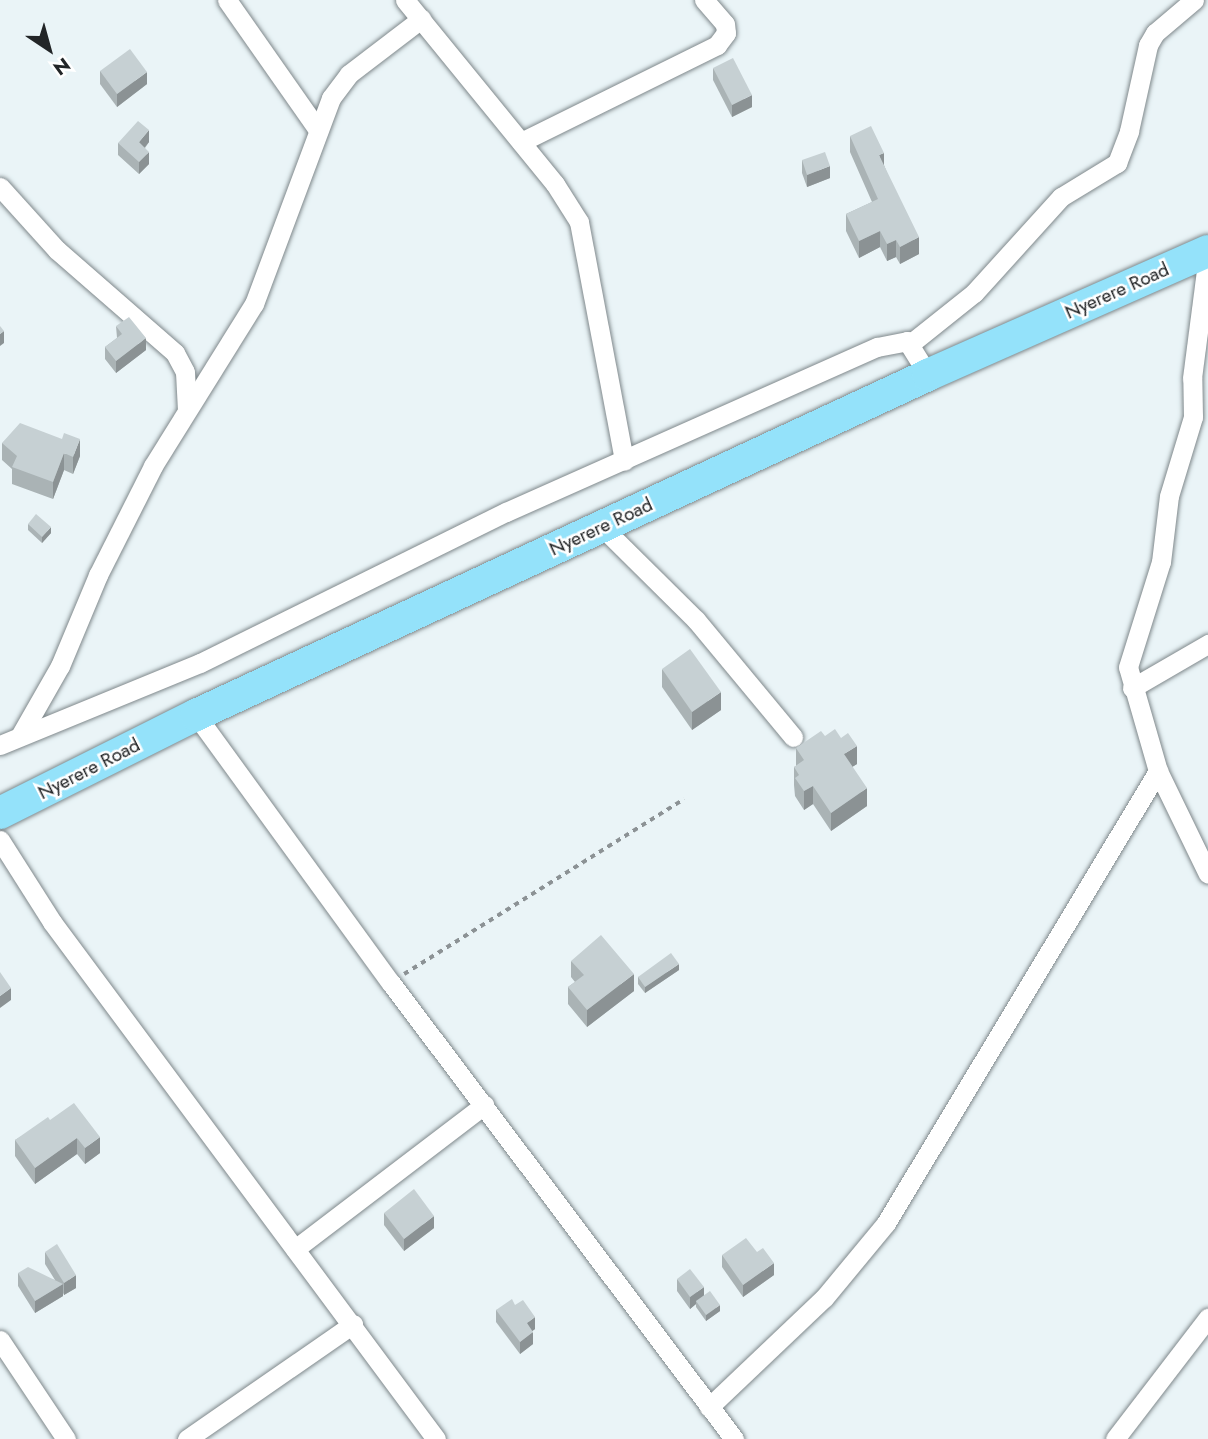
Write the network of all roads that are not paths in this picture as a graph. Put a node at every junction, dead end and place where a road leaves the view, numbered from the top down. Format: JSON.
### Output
{"nodes":[{"id":1,"x":227,"y":0,"type":"edge"},
{"id":2,"x":704,"y":0,"type":"edge"},
{"id":3,"x":1194,"y":0,"type":"edge"},
{"id":4,"x":412,"y":6,"type":"edge"},
{"id":5,"x":318,"y":130,"type":"junction"},
{"id":6,"x":521,"y":142,"type":"junction"},
{"id":7,"x":0,"y":187,"type":"edge"},
{"id":8,"x":1208,"y":253,"type":"edge"},
{"id":9,"x":911,"y":344,"type":"junction"},
{"id":10,"x":928,"y":375,"type":"junction"},
{"id":11,"x":187,"y":408,"type":"junction"},
{"id":12,"x":624,"y":461,"type":"junction"},
{"id":13,"x":602,"y":527,"type":"junction"},
{"id":14,"x":1208,"y":644,"type":"edge"},
{"id":15,"x":1132,"y":688,"type":"junction"},
{"id":16,"x":196,"y":715,"type":"junction"},
{"id":17,"x":20,"y":736,"type":"junction"},
{"id":18,"x":793,"y":737,"type":"dead end"},
{"id":19,"x":0,"y":745,"type":"edge"},
{"id":20,"x":1158,"y":771,"type":"junction"},
{"id":21,"x":0,"y":813,"type":"edge"},
{"id":22,"x":0,"y":840,"type":"edge"},
{"id":23,"x":1208,"y":874,"type":"edge"},
{"id":24,"x":484,"y":1105,"type":"junction"},
{"id":25,"x":295,"y":1249,"type":"junction"},
{"id":26,"x":1208,"y":1318,"type":"edge"},
{"id":27,"x":352,"y":1324,"type":"junction"},
{"id":28,"x":0,"y":1340,"type":"edge"},
{"id":29,"x":709,"y":1407,"type":"junction"},
{"id":30,"x":66,"y":1439,"type":"edge"},
{"id":31,"x":187,"y":1439,"type":"edge"},
{"id":32,"x":436,"y":1439,"type":"edge"},
{"id":33,"x":734,"y":1439,"type":"edge"},
{"id":34,"x":1115,"y":1439,"type":"edge"}],
"edges":[{"from":1,"to":5,"type":"street"},
{"from":2,"to":6,"type":"street"},
{"from":3,"to":9,"type":"street"},
{"from":4,"to":5,"type":"street"},
{"from":4,"to":6,"type":"street"},
{"from":5,"to":11,"type":"street"},
{"from":6,"to":12,"type":"street"},
{"from":7,"to":11,"type":"street"},
{"from":8,"to":10,"type":"highway","name":"Nyerere Road"},
{"from":8,"to":15,"type":"street"},
{"from":9,"to":10,"type":"street"},
{"from":9,"to":12,"type":"street"},
{"from":10,"to":13,"type":"highway","name":"Nyerere Road"},
{"from":11,"to":17,"type":"street"},
{"from":12,"to":17,"type":"street"},
{"from":13,"to":16,"type":"highway","name":"Nyerere Road"},
{"from":13,"to":18,"type":"street"},
{"from":14,"to":15,"type":"street"},
{"from":15,"to":20,"type":"street"},
{"from":16,"to":21,"type":"highway","name":"Nyerere Road"},
{"from":16,"to":24,"type":"street"},
{"from":17,"to":19,"type":"street"},
{"from":20,"to":23,"type":"street"},
{"from":20,"to":29,"type":"street"},
{"from":22,"to":25,"type":"street"},
{"from":24,"to":25,"type":"street"},
{"from":24,"to":29,"type":"street"},
{"from":25,"to":27,"type":"street"},
{"from":26,"to":34,"type":"street"},
{"from":27,"to":31,"type":"street"},
{"from":27,"to":32,"type":"street"},
{"from":28,"to":30,"type":"street"},
{"from":29,"to":33,"type":"street"}]}
